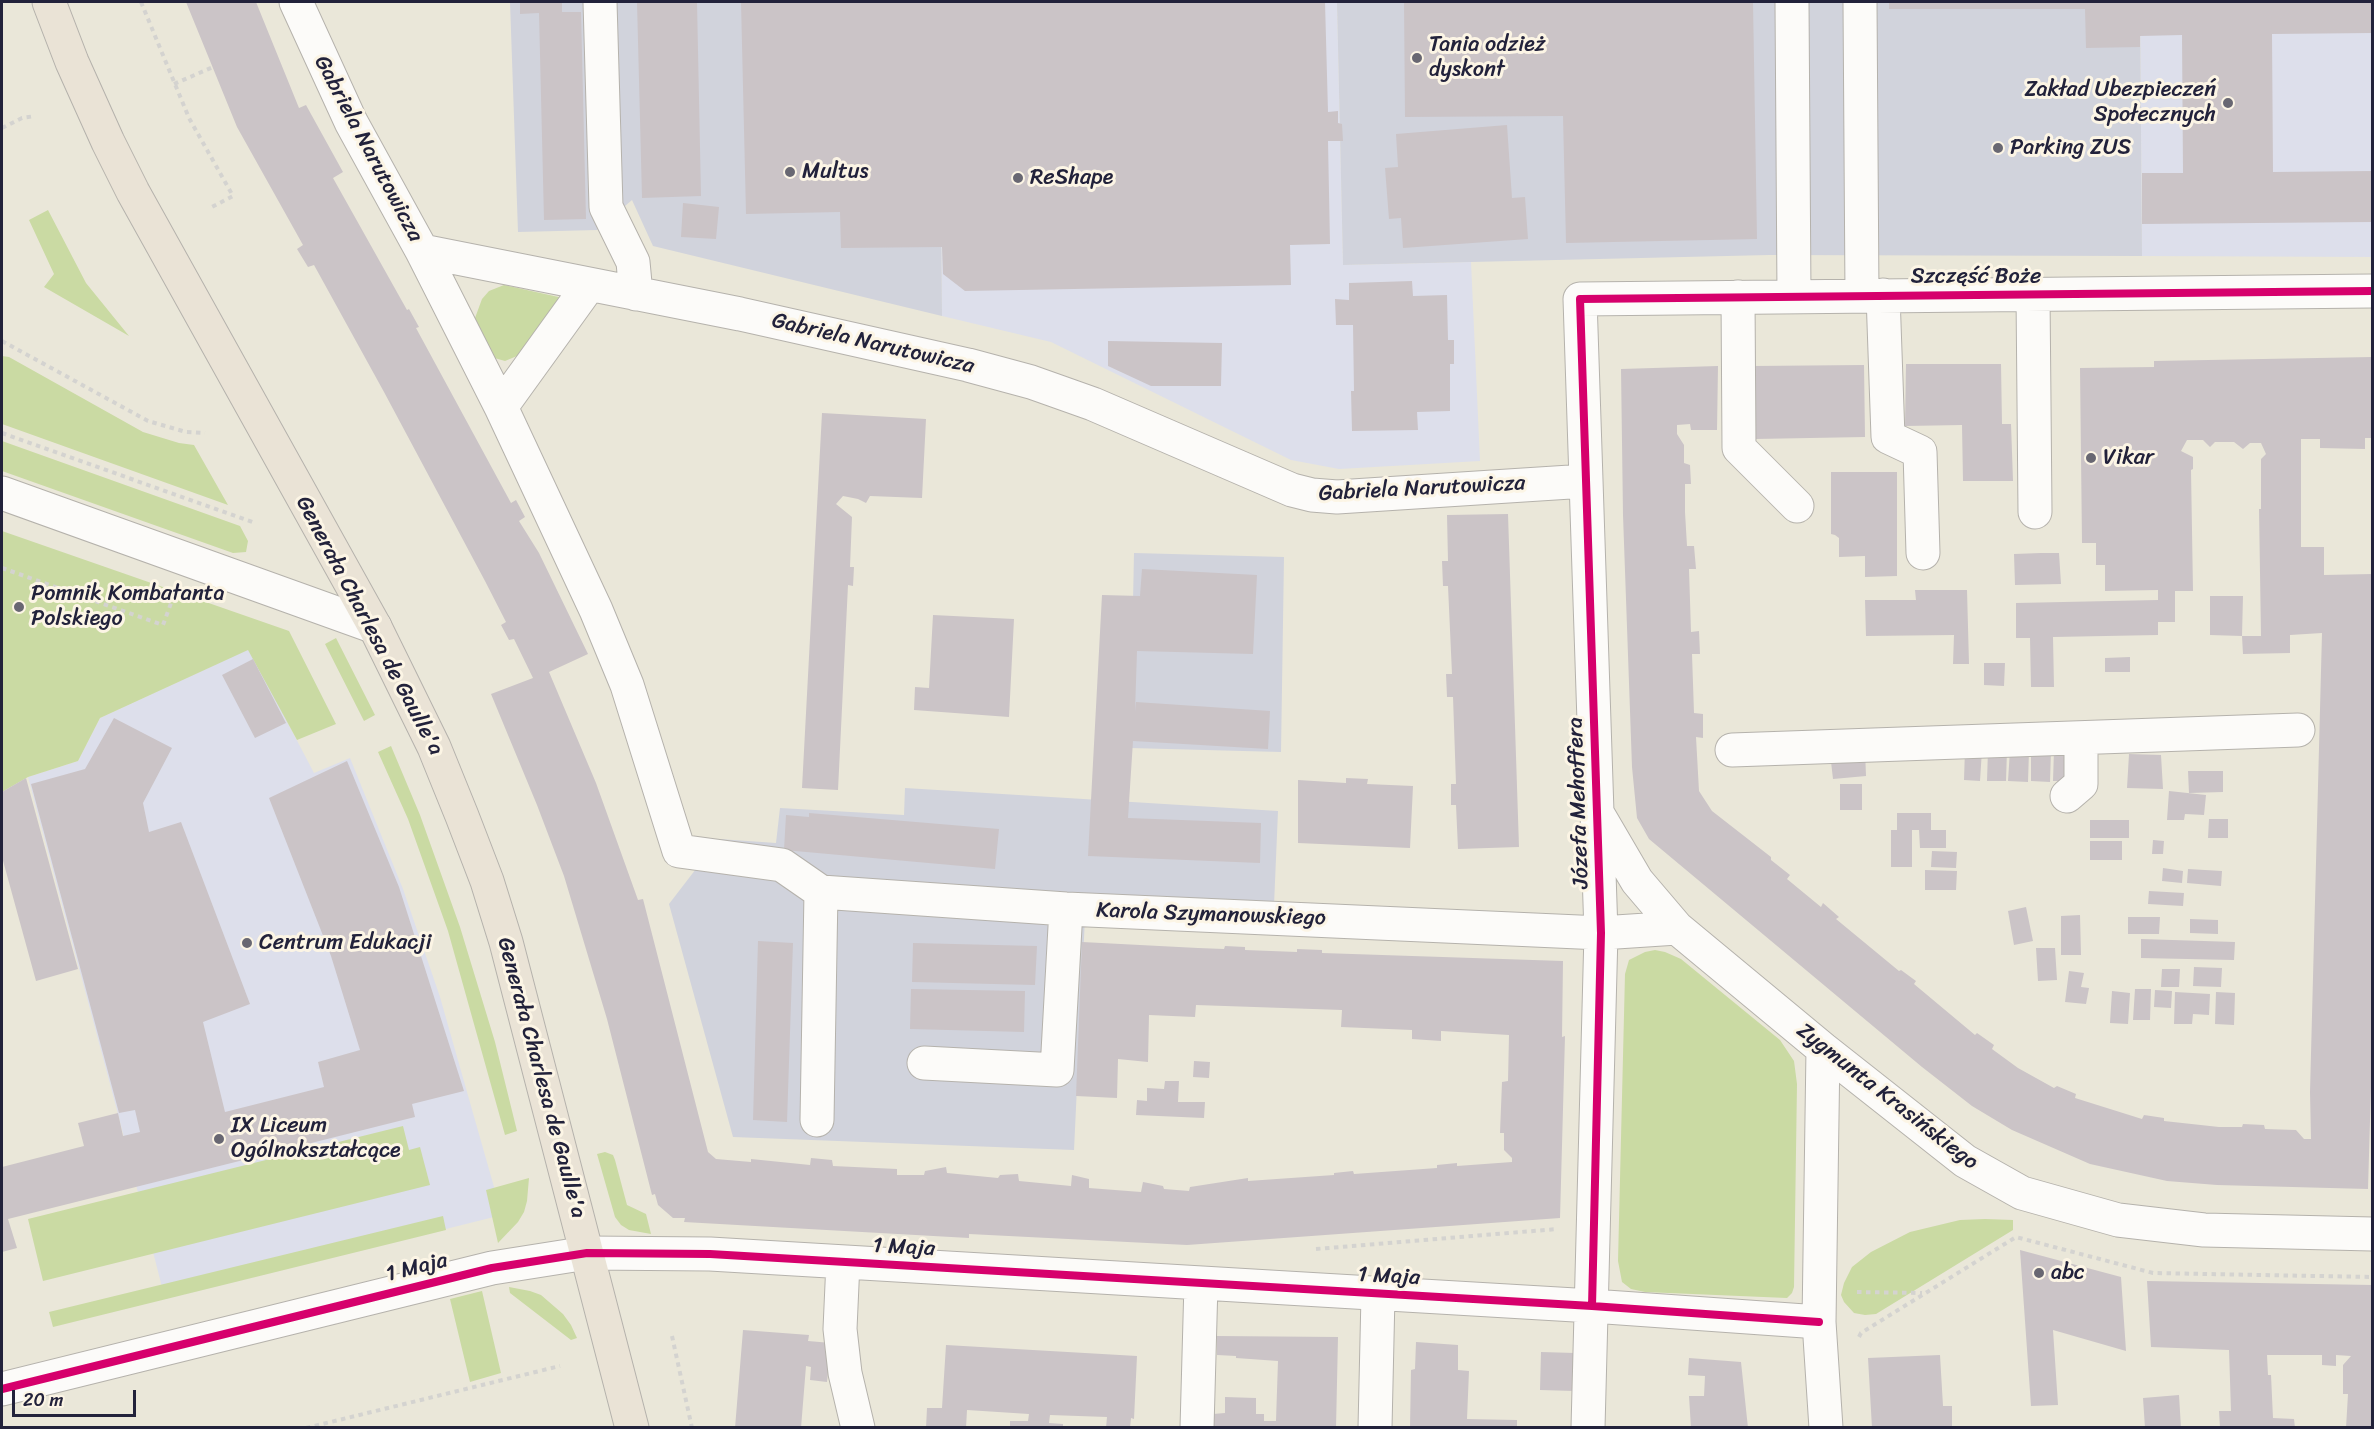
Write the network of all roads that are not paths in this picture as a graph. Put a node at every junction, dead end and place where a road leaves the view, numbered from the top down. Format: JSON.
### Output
{"nodes":[{"id":1,"x":49,"y":2,"type":"edge"},
{"id":2,"x":296,"y":2,"type":"edge"},
{"id":3,"x":600,"y":2,"type":"edge"},
{"id":4,"x":1792,"y":2,"type":"edge"},
{"id":5,"x":1860,"y":2,"type":"edge"},
{"id":6,"x":422,"y":251,"type":"junction"},
{"id":7,"x":589,"y":285,"type":"junction"},
{"id":8,"x":2373,"y":291,"type":"edge"},
{"id":9,"x":636,"y":294,"type":"junction"},
{"id":10,"x":2032,"y":294,"type":"junction"},
{"id":11,"x":1794,"y":296,"type":"junction"},
{"id":12,"x":1872,"y":296,"type":"junction"},
{"id":13,"x":1738,"y":297,"type":"junction"},
{"id":14,"x":1580,"y":299,"type":"joint"},
{"id":15,"x":501,"y":407,"type":"junction"},
{"id":16,"x":1586,"y":481,"type":"junction"},
{"id":17,"x":2,"y":493,"type":"edge"},
{"id":18,"x":1797,"y":506,"type":"dead end"},
{"id":19,"x":2035,"y":512,"type":"dead end"},
{"id":20,"x":1923,"y":553,"type":"dead end"},
{"id":21,"x":375,"y":627,"type":"junction"},
{"id":22,"x":2298,"y":730,"type":"dead end"},
{"id":23,"x":2081,"y":738,"type":"junction"},
{"id":24,"x":1731,"y":750,"type":"dead end"},
{"id":25,"x":2067,"y":796,"type":"dead end"},
{"id":26,"x":1597,"y":814,"type":"junction"},
{"id":27,"x":821,"y":892,"type":"junction"},
{"id":28,"x":1066,"y":909,"type":"junction"},
{"id":29,"x":1677,"y":928,"type":"junction"},
{"id":30,"x":1601,"y":933,"type":"junction"},
{"id":31,"x":1823,"y":1049,"type":"junction"},
{"id":32,"x":924,"y":1063,"type":"dead end"},
{"id":33,"x":817,"y":1120,"type":"dead end"},
{"id":34,"x":2373,"y":1234,"type":"edge"},
{"id":35,"x":587,"y":1252,"type":"junction"},
{"id":36,"x":843,"y":1263,"type":"junction"},
{"id":37,"x":1201,"y":1283,"type":"junction"},
{"id":38,"x":1378,"y":1295,"type":"junction"},
{"id":39,"x":1592,"y":1306,"type":"junction"},
{"id":40,"x":1819,"y":1322,"type":"junction"},
{"id":41,"x":2,"y":1389,"type":"edge"},
{"id":42,"x":632,"y":1428,"type":"edge"},
{"id":43,"x":858,"y":1428,"type":"edge"},
{"id":44,"x":1197,"y":1428,"type":"edge"},
{"id":45,"x":1375,"y":1428,"type":"edge"},
{"id":46,"x":1588,"y":1428,"type":"edge"},
{"id":47,"x":1826,"y":1428,"type":"edge"}],
"edges":[{"from":1,"to":21,"type":"main road","name":"Generała Charlesa de Gaulle'a"},
{"from":2,"to":6,"type":"street","name":"Gabriela Narutowicza"},
{"from":3,"to":9,"type":"street"},
{"from":4,"to":11,"type":"street"},
{"from":5,"to":12,"type":"street"},
{"from":6,"to":7,"type":"street","name":"Gabriela Narutowicza"},
{"from":6,"to":15,"type":"street"},
{"from":7,"to":9,"type":"street","name":"Gabriela Narutowicza"},
{"from":7,"to":15,"type":"street"},
{"from":8,"to":10,"type":"street","name":"Szczęść Boże"},
{"from":9,"to":16,"type":"street","name":"Gabriela Narutowicza"},
{"from":10,"to":12,"type":"street","name":"Szczęść Boże"},
{"from":10,"to":19,"type":"street"},
{"from":11,"to":12,"type":"street","name":"Szczęść Boże"},
{"from":11,"to":13,"type":"street","name":"Szczęść Boże"},
{"from":12,"to":20,"type":"street"},
{"from":13,"to":14,"type":"street","name":"Szczęść Boże"},
{"from":13,"to":18,"type":"street"},
{"from":14,"to":16,"type":"street","name":"Józefa Mehoffera"},
{"from":15,"to":27,"type":"street"},
{"from":16,"to":26,"type":"street","name":"Józefa Mehoffera"},
{"from":17,"to":21,"type":"street"},
{"from":21,"to":35,"type":"main road","name":"Generała Charlesa de Gaulle'a"},
{"from":22,"to":23,"type":"street"},
{"from":23,"to":24,"type":"street"},
{"from":23,"to":25,"type":"street"},
{"from":26,"to":29,"type":"street","name":"Zygmunta Krasińskiego"},
{"from":26,"to":30,"type":"street","name":"Józefa Mehoffera"},
{"from":27,"to":28,"type":"street","name":"Karola Szymanowskiego"},
{"from":27,"to":33,"type":"street"},
{"from":28,"to":30,"type":"street","name":"Karola Szymanowskiego"},
{"from":28,"to":32,"type":"street"},
{"from":29,"to":30,"type":"street"},
{"from":29,"to":31,"type":"street","name":"Zygmunta Krasińskiego"},
{"from":30,"to":39,"type":"street","name":"Józefa Mehoffera"},
{"from":31,"to":34,"type":"street","name":"Zygmunta Krasińskiego"},
{"from":31,"to":40,"type":"street"},
{"from":35,"to":36,"type":"street","name":"1 Maja"},
{"from":35,"to":41,"type":"street","name":"1 Maja"},
{"from":35,"to":42,"type":"main road","name":"Generała Charlesa de Gaulle'a"},
{"from":36,"to":37,"type":"street","name":"1 Maja"},
{"from":36,"to":43,"type":"street"},
{"from":37,"to":38,"type":"street","name":"1 Maja"},
{"from":37,"to":44,"type":"street"},
{"from":38,"to":39,"type":"street","name":"1 Maja"},
{"from":38,"to":45,"type":"street"},
{"from":39,"to":40,"type":"street","name":"1 Maja"},
{"from":39,"to":46,"type":"street","name":"Józefa Mehoffera"},
{"from":40,"to":47,"type":"street"}]}
